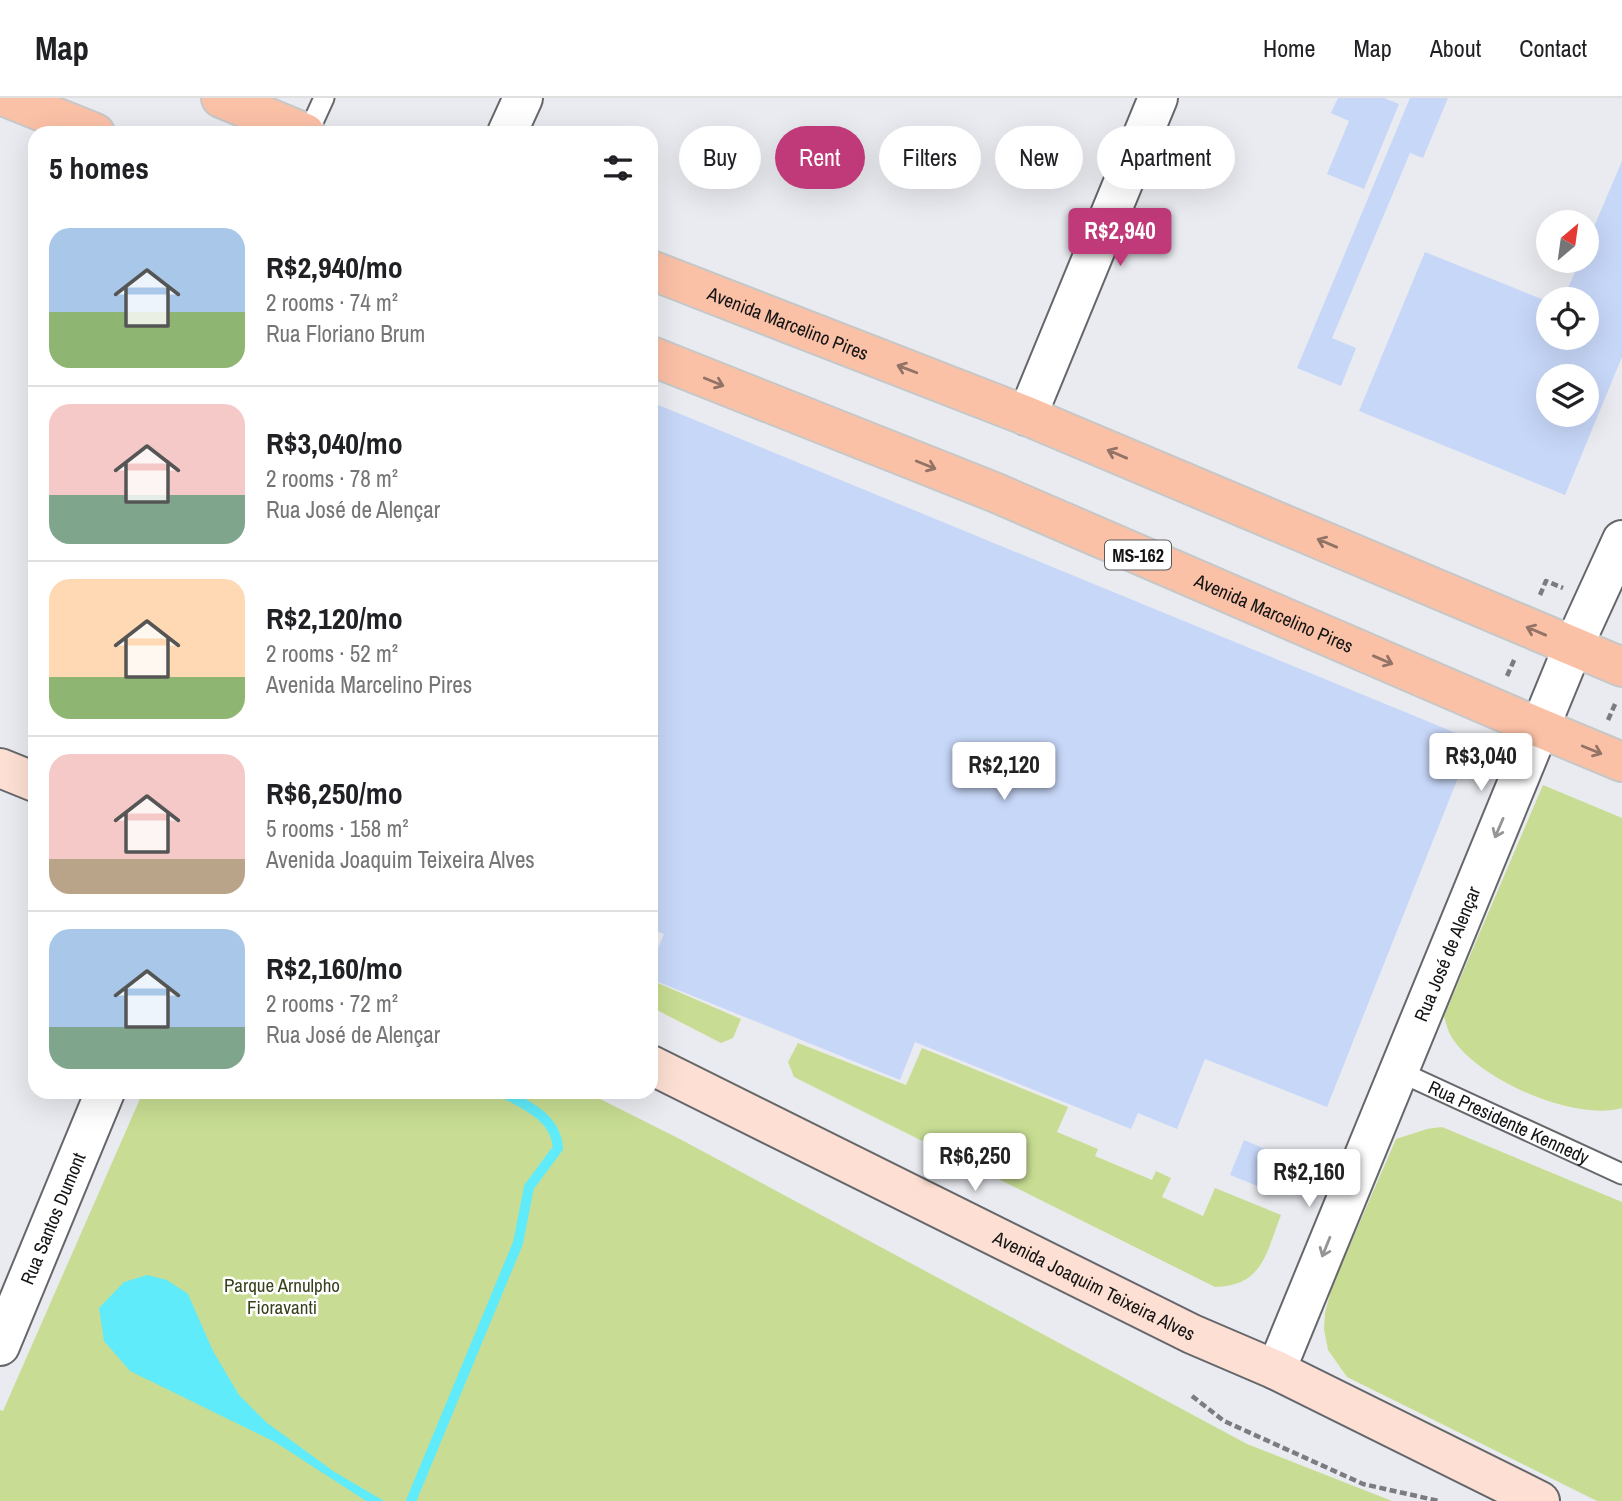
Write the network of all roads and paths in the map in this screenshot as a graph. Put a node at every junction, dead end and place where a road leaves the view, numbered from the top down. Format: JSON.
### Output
{"nodes":[{"id":1,"x":8,"y":98,"type":"edge"},
{"id":2,"x":220,"y":98,"type":"edge"},
{"id":3,"x":324,"y":98,"type":"edge"},
{"id":4,"x":523,"y":98,"type":"edge"},
{"id":5,"x":1157,"y":98,"type":"edge"},
{"id":6,"x":78,"y":126,"type":"edge"},
{"id":7,"x":289,"y":126,"type":"edge"},
{"id":8,"x":310,"y":126,"type":"edge"},
{"id":9,"x":510,"y":126,"type":"edge"},
{"id":10,"x":658,"y":273,"type":"edge"},
{"id":11,"x":658,"y":359,"type":"edge"},
{"id":12,"x":1027,"y":416,"type":"junction"},
{"id":13,"x":1622,"y":540,"type":"edge"},
{"id":14,"x":1573,"y":647,"type":"junction"},
{"id":15,"x":1622,"y":667,"type":"edge"},
{"id":16,"x":1540,"y":728,"type":"junction"},
{"id":17,"x":1622,"y":761,"type":"edge"},
{"id":18,"x":0,"y":768,"type":"edge"},
{"id":19,"x":28,"y":779,"type":"edge"},
{"id":20,"x":658,"y":1068,"type":"edge"},
{"id":21,"x":1398,"y":1071,"type":"junction"},
{"id":22,"x":102,"y":1099,"type":"edge"},
{"id":23,"x":1622,"y":1174,"type":"edge"},
{"id":24,"x":0,"y":1346,"type":"edge"},
{"id":25,"x":1276,"y":1370,"type":"junction"},
{"id":26,"x":1192,"y":1396,"type":"dead end"},
{"id":27,"x":1439,"y":1501,"type":"edge"},
{"id":28,"x":1540,"y":1501,"type":"edge"}],
"edges":[{"from":1,"to":6,"type":"main road"},
{"from":2,"to":7,"type":"main road"},
{"from":3,"to":8,"type":"lane"},
{"from":4,"to":9,"type":"street"},
{"from":5,"to":12,"type":"street"},
{"from":12,"to":10,"type":"main road","name":"Avenida Marcelino Pires","one_way":true},
{"from":11,"to":16,"type":"main road","name":"Avenida Marcelino Pires","number":"MS-162","one_way":true},
{"from":14,"to":12,"type":"main road","name":"Avenida Marcelino Pires","one_way":true},
{"from":13,"to":14,"type":"street","name":"Rua José de Alençar"},
{"from":14,"to":15,"type":"main road","name":"Avenida Marcelino Pires"},
{"from":14,"to":16,"type":"street","name":"Rua José de Alençar"},
{"from":16,"to":17,"type":"main road","name":"Avenida Marcelino Pires","number":"MS-162","one_way":true},
{"from":16,"to":21,"type":"street","name":"Rua José de Alençar","one_way":true},
{"from":18,"to":19,"type":"main road"},
{"from":20,"to":25,"type":"main road","name":"Avenida Joaquim Teixeira Alves"},
{"from":21,"to":23,"type":"lane","name":"Rua Presidente Kennedy"},
{"from":21,"to":25,"type":"street","name":"Rua José de Alençar","one_way":true},
{"from":22,"to":24,"type":"street","name":"Rua Santos Dumont"},
{"from":25,"to":28,"type":"main road","name":"Avenida Joaquim Teixeira Alves"},
{"from":26,"to":27,"type":"path"}]}
